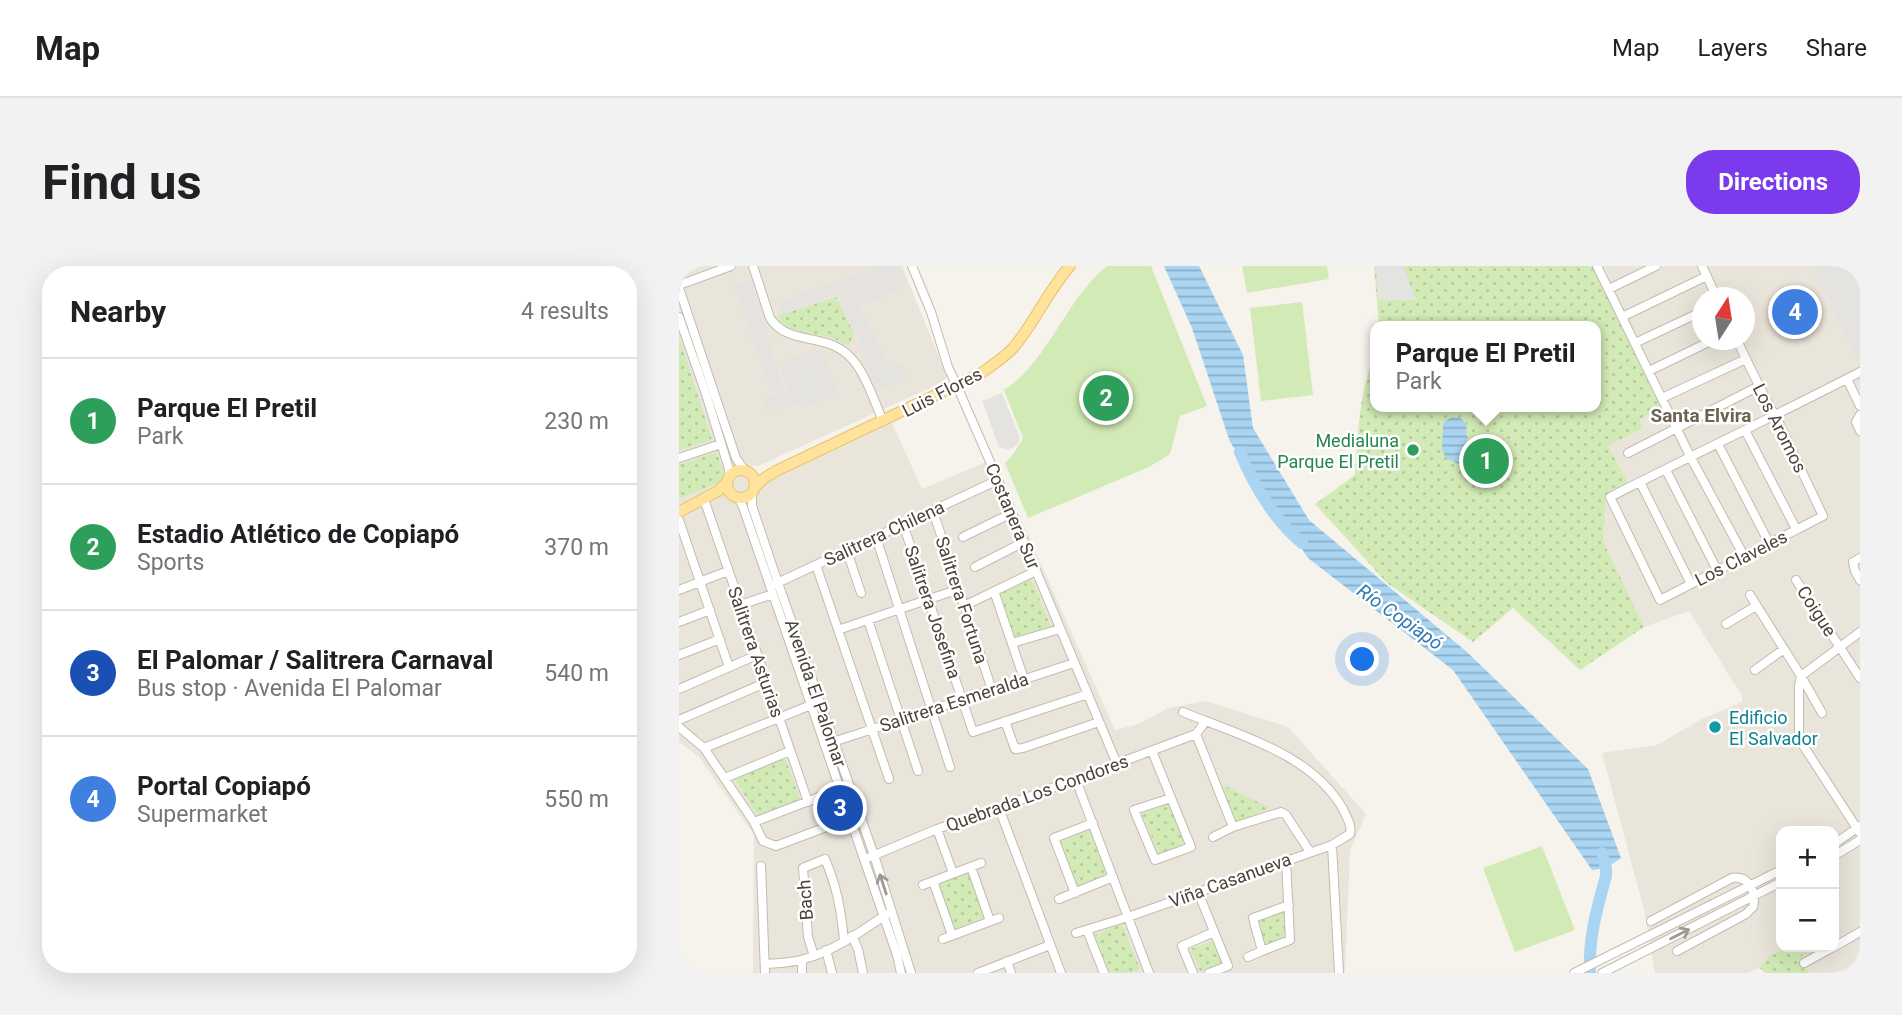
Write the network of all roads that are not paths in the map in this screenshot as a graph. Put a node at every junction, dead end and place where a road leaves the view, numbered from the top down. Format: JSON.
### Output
{"nodes":[{"id":1,"x":731,"y":266,"type":"edge"},
{"id":2,"x":753,"y":266,"type":"edge"},
{"id":3,"x":912,"y":266,"type":"edge"},
{"id":4,"x":1070,"y":266,"type":"edge"},
{"id":5,"x":1597,"y":266,"type":"edge"},
{"id":6,"x":1656,"y":266,"type":"edge"},
{"id":7,"x":1702,"y":266,"type":"edge"},
{"id":8,"x":1707,"y":276,"type":"junction"},
{"id":9,"x":679,"y":287,"type":"edge"},
{"id":10,"x":1712,"y":287,"type":"edge"},
{"id":11,"x":1609,"y":289,"type":"junction"},
{"id":12,"x":1692,"y":316,"type":"edge"},
{"id":13,"x":679,"y":317,"type":"edge"},
{"id":14,"x":1622,"y":317,"type":"junction"},
{"id":15,"x":1635,"y":343,"type":"junction"},
{"id":16,"x":1692,"y":350,"type":"edge"},
{"id":17,"x":1742,"y":350,"type":"edge"},
{"id":18,"x":1746,"y":359,"type":"junction"},
{"id":19,"x":1649,"y":371,"type":"junction"},
{"id":20,"x":1860,"y":372,"type":"edge"},
{"id":21,"x":1847,"y":379,"type":"junction"},
{"id":22,"x":957,"y":386,"type":"junction"},
{"id":23,"x":1759,"y":386,"type":"junction"},
{"id":24,"x":1662,"y":398,"type":"junction"},
{"id":25,"x":1860,"y":406,"type":"edge"},
{"id":26,"x":1775,"y":415,"type":"junction"},
{"id":27,"x":1860,"y":415,"type":"edge"},
{"id":28,"x":883,"y":421,"type":"junction"},
{"id":29,"x":1676,"y":427,"type":"junction"},
{"id":30,"x":1745,"y":430,"type":"junction"},
{"id":31,"x":1860,"y":431,"type":"edge"},
{"id":32,"x":721,"y":444,"type":"junction"},
{"id":33,"x":1718,"y":444,"type":"junction"},
{"id":34,"x":1627,"y":453,"type":"dead end"},
{"id":35,"x":679,"y":458,"type":"edge"},
{"id":36,"x":1691,"y":458,"type":"junction"},
{"id":37,"x":1666,"y":470,"type":"junction"},
{"id":38,"x":776,"y":471,"type":"junction"},
{"id":39,"x":748,"y":472,"type":"junction"},
{"id":40,"x":728,"y":479,"type":"junction"},
{"id":41,"x":998,"y":480,"type":"junction"},
{"id":42,"x":1640,"y":482,"type":"junction"},
{"id":43,"x":753,"y":490,"type":"junction"},
{"id":44,"x":736,"y":496,"type":"junction"},
{"id":45,"x":705,"y":502,"type":"junction"},
{"id":46,"x":933,"y":510,"type":"junction"},
{"id":47,"x":1012,"y":513,"type":"junction"},
{"id":48,"x":679,"y":514,"type":"edge"},
{"id":49,"x":1823,"y":516,"type":"joint"},
{"id":50,"x":903,"y":524,"type":"junction"},
{"id":51,"x":1795,"y":529,"type":"junction"},
{"id":52,"x":876,"y":537,"type":"junction"},
{"id":53,"x":963,"y":537,"type":"dead end"},
{"id":54,"x":1024,"y":542,"type":"junction"},
{"id":55,"x":1769,"y":543,"type":"junction"},
{"id":56,"x":689,"y":551,"type":"junction"},
{"id":57,"x":847,"y":551,"type":"junction"},
{"id":58,"x":679,"y":555,"type":"edge"},
{"id":59,"x":1744,"y":556,"type":"junction"},
{"id":60,"x":1860,"y":558,"type":"edge"},
{"id":61,"x":816,"y":565,"type":"junction"},
{"id":62,"x":975,"y":567,"type":"dead end"},
{"id":63,"x":728,"y":570,"type":"junction"},
{"id":64,"x":1717,"y":570,"type":"junction"},
{"id":65,"x":1036,"y":571,"type":"junction"},
{"id":66,"x":1796,"y":580,"type":"dead end"},
{"id":67,"x":1860,"y":580,"type":"edge"},
{"id":68,"x":700,"y":581,"type":"junction"},
{"id":69,"x":1691,"y":584,"type":"junction"},
{"id":70,"x":774,"y":588,"type":"junction"},
{"id":71,"x":958,"y":589,"type":"junction"},
{"id":72,"x":679,"y":590,"type":"edge"},
{"id":73,"x":995,"y":591,"type":"junction"},
{"id":74,"x":861,"y":593,"type":"dead end"},
{"id":75,"x":1749,"y":595,"type":"dead end"},
{"id":76,"x":929,"y":599,"type":"junction"},
{"id":77,"x":740,"y":605,"type":"junction"},
{"id":78,"x":964,"y":606,"type":"junction"},
{"id":79,"x":1756,"y":606,"type":"junction"},
{"id":80,"x":900,"y":609,"type":"junction"},
{"id":81,"x":710,"y":610,"type":"junction"},
{"id":82,"x":868,"y":620,"type":"junction"},
{"id":83,"x":679,"y":622,"type":"edge"},
{"id":84,"x":1726,"y":624,"type":"dead end"},
{"id":85,"x":1060,"y":629,"type":"junction"},
{"id":86,"x":838,"y":630,"type":"junction"},
{"id":87,"x":1860,"y":632,"type":"edge"},
{"id":88,"x":720,"y":639,"type":"junction"},
{"id":89,"x":1012,"y":643,"type":"junction"},
{"id":90,"x":1840,"y":647,"type":"junction"},
{"id":91,"x":1784,"y":649,"type":"junction"},
{"id":92,"x":679,"y":655,"type":"edge"},
{"id":93,"x":757,"y":655,"type":"junction"},
{"id":94,"x":1074,"y":663,"type":"junction"},
{"id":95,"x":729,"y":667,"type":"junction"},
{"id":96,"x":1755,"y":670,"type":"dead end"},
{"id":97,"x":1801,"y":676,"type":"junction"},
{"id":98,"x":1860,"y":678,"type":"edge"},
{"id":99,"x":1024,"y":679,"type":"junction"},
{"id":100,"x":767,"y":682,"type":"junction"},
{"id":101,"x":679,"y":689,"type":"edge"},
{"id":102,"x":992,"y":690,"type":"junction"},
{"id":103,"x":1088,"y":694,"type":"junction"},
{"id":104,"x":963,"y":699,"type":"junction"},
{"id":105,"x":815,"y":703,"type":"junction"},
{"id":106,"x":931,"y":709,"type":"junction"},
{"id":107,"x":1183,"y":712,"type":"dead end"},
{"id":108,"x":1822,"y":713,"type":"dead end"},
{"id":109,"x":779,"y":718,"type":"junction"},
{"id":110,"x":901,"y":719,"type":"junction"},
{"id":111,"x":679,"y":720,"type":"edge"},
{"id":112,"x":1005,"y":721,"type":"junction"},
{"id":113,"x":1099,"y":722,"type":"junction"},
{"id":114,"x":1206,"y":722,"type":"junction"},
{"id":115,"x":679,"y":727,"type":"edge"},
{"id":116,"x":872,"y":729,"type":"junction"},
{"id":117,"x":1196,"y":734,"type":"junction"},
{"id":118,"x":833,"y":742,"type":"junction"},
{"id":119,"x":704,"y":748,"type":"junction"},
{"id":120,"x":790,"y":751,"type":"junction"},
{"id":121,"x":1152,"y":751,"type":"junction"},
{"id":122,"x":1117,"y":764,"type":"junction"},
{"id":123,"x":950,"y":767,"type":"dead end"},
{"id":124,"x":918,"y":771,"type":"dead end"},
{"id":125,"x":725,"y":778,"type":"junction"},
{"id":126,"x":889,"y":779,"type":"dead end"},
{"id":127,"x":1076,"y":779,"type":"junction"},
{"id":128,"x":840,"y":789,"type":"junction"},
{"id":129,"x":1171,"y":798,"type":"junction"},
{"id":130,"x":807,"y":802,"type":"junction"},
{"id":131,"x":999,"y":808,"type":"junction"},
{"id":132,"x":850,"y":818,"type":"junction"},
{"id":133,"x":754,"y":822,"type":"junction"},
{"id":134,"x":1093,"y":823,"type":"junction"},
{"id":135,"x":1233,"y":827,"type":"junction"},
{"id":136,"x":1859,"y":829,"type":"edge"},
{"id":137,"x":937,"y":830,"type":"junction"},
{"id":138,"x":1213,"y":837,"type":"dead end"},
{"id":139,"x":1860,"y":840,"type":"edge"},
{"id":140,"x":1839,"y":841,"type":"edge"},
{"id":141,"x":1332,"y":845,"type":"junction"},
{"id":142,"x":1310,"y":852,"type":"junction"},
{"id":143,"x":1839,"y":853,"type":"edge"},
{"id":144,"x":874,"y":855,"type":"junction"},
{"id":145,"x":864,"y":859,"type":"junction"},
{"id":146,"x":1286,"y":860,"type":"junction"},
{"id":147,"x":981,"y":863,"type":"dead end"},
{"id":148,"x":761,"y":866,"type":"dead end"},
{"id":149,"x":971,"y":867,"type":"junction"},
{"id":150,"x":1776,"y":872,"type":"edge"},
{"id":151,"x":953,"y":873,"type":"junction"},
{"id":152,"x":1113,"y":877,"type":"junction"},
{"id":153,"x":933,"y":881,"type":"junction"},
{"id":154,"x":923,"y":885,"type":"dead end"},
{"id":155,"x":1749,"y":886,"type":"junction"},
{"id":156,"x":1776,"y":886,"type":"edge"},
{"id":157,"x":1198,"y":892,"type":"junction"},
{"id":158,"x":1075,"y":893,"type":"junction"},
{"id":159,"x":1755,"y":896,"type":"junction"},
{"id":160,"x":1059,"y":900,"type":"dead end"},
{"id":161,"x":1289,"y":905,"type":"junction"},
{"id":162,"x":893,"y":911,"type":"junction"},
{"id":163,"x":884,"y":916,"type":"junction"},
{"id":164,"x":1128,"y":916,"type":"junction"},
{"id":165,"x":999,"y":918,"type":"dead end"},
{"id":166,"x":1253,"y":918,"type":"junction"},
{"id":167,"x":1651,"y":920,"type":"dead end"},
{"id":168,"x":990,"y":921,"type":"junction"},
{"id":169,"x":1244,"y":921,"type":"dead end"},
{"id":170,"x":1087,"y":930,"type":"junction"},
{"id":171,"x":1214,"y":932,"type":"junction"},
{"id":172,"x":1860,"y":932,"type":"edge"},
{"id":173,"x":1076,"y":933,"type":"dead end"},
{"id":174,"x":952,"y":935,"type":"junction"},
{"id":175,"x":848,"y":938,"type":"junction"},
{"id":176,"x":943,"y":939,"type":"dead end"},
{"id":177,"x":1839,"y":944,"type":"edge"},
{"id":178,"x":1050,"y":945,"type":"junction"},
{"id":179,"x":1182,"y":946,"type":"junction"},
{"id":180,"x":1173,"y":949,"type":"dead end"},
{"id":181,"x":826,"y":950,"type":"junction"},
{"id":182,"x":1262,"y":951,"type":"junction"},
{"id":183,"x":1677,"y":951,"type":"dead end"},
{"id":184,"x":1825,"y":952,"type":"edge"},
{"id":185,"x":814,"y":956,"type":"junction"},
{"id":186,"x":1248,"y":957,"type":"dead end"},
{"id":187,"x":802,"y":960,"type":"junction"},
{"id":188,"x":1007,"y":961,"type":"junction"},
{"id":189,"x":1804,"y":963,"type":"dead end"},
{"id":190,"x":766,"y":969,"type":"edge"},
{"id":191,"x":802,"y":973,"type":"edge"},
{"id":192,"x":832,"y":973,"type":"edge"},
{"id":193,"x":863,"y":973,"type":"edge"},
{"id":194,"x":901,"y":973,"type":"edge"},
{"id":195,"x":911,"y":973,"type":"edge"},
{"id":196,"x":978,"y":973,"type":"edge"},
{"id":197,"x":1011,"y":973,"type":"edge"},
{"id":198,"x":1061,"y":973,"type":"edge"},
{"id":199,"x":1104,"y":973,"type":"edge"},
{"id":200,"x":1149,"y":973,"type":"edge"},
{"id":201,"x":1193,"y":973,"type":"edge"},
{"id":202,"x":1209,"y":973,"type":"edge"},
{"id":203,"x":1339,"y":973,"type":"edge"},
{"id":204,"x":1574,"y":973,"type":"edge"},
{"id":205,"x":1602,"y":973,"type":"edge"}],
"edges":[{"from":1,"to":9,"type":"street"},
{"from":2,"to":28,"type":"street"},
{"from":3,"to":22,"type":"street","name":"Costanera Sur"},
{"from":4,"to":22,"type":"main road","name":"Luis Flores"},
{"from":5,"to":11,"type":"street"},
{"from":6,"to":11,"type":"street"},
{"from":7,"to":8,"type":"street"},
{"from":8,"to":10,"type":"street"},
{"from":8,"to":14,"type":"street"},
{"from":9,"to":39,"type":"street"},
{"from":11,"to":14,"type":"street"},
{"from":12,"to":15,"type":"street"},
{"from":13,"to":32,"type":"street"},
{"from":14,"to":15,"type":"street"},
{"from":15,"to":19,"type":"street"},
{"from":16,"to":19,"type":"street"},
{"from":17,"to":18,"type":"street","name":"Los Aromos"},
{"from":18,"to":23,"type":"street","name":"Los Aromos"},
{"from":18,"to":24,"type":"street"},
{"from":19,"to":24,"type":"street"},
{"from":20,"to":21,"type":"street"},
{"from":21,"to":25,"type":"street"},
{"from":21,"to":26,"type":"street"},
{"from":22,"to":28,"type":"main road","name":"Luis Flores"},
{"from":22,"to":41,"type":"street","name":"Costanera Sur"},
{"from":23,"to":26,"type":"street","name":"Los Aromos"},
{"from":23,"to":29,"type":"street"},
{"from":24,"to":29,"type":"street"},
{"from":26,"to":30,"type":"street"},
{"from":26,"to":49,"type":"street","name":"Los Aromos"},
{"from":27,"to":31,"type":"street"},
{"from":28,"to":38,"type":"main road","name":"Luis Flores"},
{"from":29,"to":34,"type":"street"},
{"from":29,"to":36,"type":"street"},
{"from":30,"to":33,"type":"street"},
{"from":30,"to":51,"type":"street"},
{"from":32,"to":35,"type":"street"},
{"from":32,"to":40,"type":"street"},
{"from":33,"to":36,"type":"street"},
{"from":33,"to":55,"type":"street"},
{"from":36,"to":37,"type":"street"},
{"from":36,"to":59,"type":"street"},
{"from":37,"to":42,"type":"street"},
{"from":37,"to":64,"type":"street"},
{"from":38,"to":39,"type":"main road","name":"Luis Flores"},
{"from":38,"to":43,"type":"main road","name":"Luis Flores"},
{"from":39,"to":40,"type":"main road"},
{"from":39,"to":43,"type":"main road"},
{"from":40,"to":44,"type":"main road"},
{"from":40,"to":48,"type":"main road"},
{"from":41,"to":46,"type":"street","name":"Salitrera Chilena"},
{"from":41,"to":47,"type":"street","name":"Costanera Sur"},
{"from":42,"to":69,"type":"street"},
{"from":42,"to":69,"type":"street","name":"Los Claveles"},
{"from":43,"to":44,"type":"main road"},
{"from":43,"to":70,"type":"street","name":"Avenida El Palomar"},
{"from":44,"to":45,"type":"main road"},
{"from":44,"to":70,"type":"street","name":"Avenida El Palomar"},
{"from":45,"to":48,"type":"main road"},
{"from":45,"to":63,"type":"street","name":"Salitrera Asturias"},
{"from":46,"to":50,"type":"street","name":"Salitrera Chilena"},
{"from":46,"to":71,"type":"street","name":"Salitrera Fortuna"},
{"from":47,"to":53,"type":"street"},
{"from":47,"to":54,"type":"street","name":"Costanera Sur"},
{"from":48,"to":56,"type":"street"},
{"from":49,"to":51,"type":"street","name":"Los Claveles"},
{"from":50,"to":52,"type":"street","name":"Salitrera Chilena"},
{"from":50,"to":76,"type":"street","name":"Salitrera Josefina"},
{"from":51,"to":55,"type":"street","name":"Los Claveles"},
{"from":52,"to":57,"type":"street","name":"Salitrera Chilena"},
{"from":52,"to":80,"type":"street"},
{"from":54,"to":62,"type":"street"},
{"from":54,"to":65,"type":"street","name":"Costanera Sur"},
{"from":55,"to":59,"type":"street","name":"Los Claveles"},
{"from":56,"to":58,"type":"street"},
{"from":56,"to":68,"type":"street"},
{"from":57,"to":61,"type":"street","name":"Salitrera Chilena"},
{"from":57,"to":74,"type":"street"},
{"from":59,"to":64,"type":"street","name":"Los Claveles"},
{"from":60,"to":67,"type":"street"},
{"from":61,"to":70,"type":"street","name":"Salitrera Chilena"},
{"from":61,"to":86,"type":"street"},
{"from":63,"to":68,"type":"street"},
{"from":63,"to":77,"type":"street","name":"Salitrera Asturias"},
{"from":64,"to":69,"type":"street","name":"Los Claveles"},
{"from":65,"to":73,"type":"street"},
{"from":65,"to":85,"type":"street","name":"Costanera Sur"},
{"from":66,"to":90,"type":"street","name":"Coigue"},
{"from":68,"to":72,"type":"street"},
{"from":68,"to":81,"type":"street"},
{"from":70,"to":77,"type":"street","name":"Salitrera Chilena"},
{"from":70,"to":105,"type":"street","name":"Avenida El Palomar"},
{"from":71,"to":76,"type":"street"},
{"from":71,"to":78,"type":"street","name":"Salitrera Fortuna"},
{"from":73,"to":78,"type":"street"},
{"from":73,"to":89,"type":"street"},
{"from":75,"to":79,"type":"street"},
{"from":76,"to":80,"type":"street"},
{"from":76,"to":104,"type":"street","name":"Salitrera Josefina"},
{"from":77,"to":93,"type":"street","name":"Salitrera Asturias"},
{"from":78,"to":102,"type":"street","name":"Salitrera Fortuna"},
{"from":79,"to":84,"type":"street"},
{"from":79,"to":91,"type":"street"},
{"from":80,"to":82,"type":"street"},
{"from":80,"to":106,"type":"street"},
{"from":81,"to":83,"type":"street"},
{"from":81,"to":88,"type":"street"},
{"from":82,"to":86,"type":"street"},
{"from":82,"to":110,"type":"street"},
{"from":85,"to":89,"type":"street"},
{"from":85,"to":94,"type":"street","name":"Costanera Sur"},
{"from":86,"to":116,"type":"street"},
{"from":87,"to":90,"type":"street"},
{"from":88,"to":92,"type":"street"},
{"from":88,"to":95,"type":"street"},
{"from":89,"to":99,"type":"street"},
{"from":90,"to":97,"type":"street"},
{"from":90,"to":98,"type":"street","name":"Coigue"},
{"from":91,"to":96,"type":"street"},
{"from":91,"to":97,"type":"street"},
{"from":93,"to":95,"type":"street"},
{"from":93,"to":100,"type":"street","name":"Salitrera Asturias"},
{"from":94,"to":99,"type":"street","name":"Salitrera Esmeralda"},
{"from":94,"to":103,"type":"street","name":"Costanera Sur"},
{"from":95,"to":101,"type":"street"},
{"from":97,"to":108,"type":"street"},
{"from":97,"to":136,"type":"street"},
{"from":99,"to":102,"type":"street","name":"Salitrera Esmeralda"},
{"from":100,"to":109,"type":"street","name":"Salitrera Asturias"},
{"from":100,"to":111,"type":"street"},
{"from":102,"to":104,"type":"street","name":"Salitrera Esmeralda"},
{"from":103,"to":112,"type":"street"},
{"from":103,"to":113,"type":"street","name":"Costanera Sur"},
{"from":104,"to":106,"type":"street","name":"Salitrera Esmeralda"},
{"from":104,"to":112,"type":"street","name":"Salitrera Josefina"},
{"from":105,"to":109,"type":"street"},
{"from":105,"to":118,"type":"street","name":"Avenida El Palomar"},
{"from":105,"to":128,"type":"street","name":"Avenida El Palomar"},
{"from":106,"to":110,"type":"street","name":"Salitrera Esmeralda"},
{"from":106,"to":123,"type":"street"},
{"from":107,"to":114,"type":"street"},
{"from":109,"to":119,"type":"street"},
{"from":109,"to":120,"type":"street","name":"Salitrera Asturias"},
{"from":110,"to":116,"type":"street","name":"Salitrera Esmeralda"},
{"from":110,"to":124,"type":"street"},
{"from":112,"to":113,"type":"street"},
{"from":113,"to":122,"type":"street","name":"Costanera Sur"},
{"from":114,"to":117,"type":"street","name":"Quebrada Los Condores"},
{"from":114,"to":141,"type":"street"},
{"from":115,"to":119,"type":"street"},
{"from":116,"to":118,"type":"street","name":"Salitrera Esmeralda"},
{"from":116,"to":126,"type":"street"},
{"from":117,"to":121,"type":"street","name":"Quebrada Los Condores"},
{"from":117,"to":135,"type":"street"},
{"from":118,"to":144,"type":"street","name":"Avenida El Palomar"},
{"from":119,"to":125,"type":"street"},
{"from":120,"to":125,"type":"street"},
{"from":120,"to":130,"type":"street","name":"Salitrera Asturias"},
{"from":121,"to":122,"type":"street","name":"Quebrada Los Condores"},
{"from":121,"to":129,"type":"street"},
{"from":122,"to":127,"type":"street","name":"Quebrada Los Condores"},
{"from":125,"to":133,"type":"street"},
{"from":127,"to":131,"type":"street","name":"Quebrada Los Condores"},
{"from":127,"to":134,"type":"street"},
{"from":128,"to":130,"type":"street"},
{"from":128,"to":132,"type":"street","name":"Avenida El Palomar"},
{"from":129,"to":129,"type":"street"},
{"from":130,"to":133,"type":"street"},
{"from":131,"to":137,"type":"street","name":"Quebrada Los Condores"},
{"from":131,"to":178,"type":"street"},
{"from":132,"to":133,"type":"street"},
{"from":132,"to":145,"type":"street","name":"Avenida El Palomar"},
{"from":134,"to":152,"type":"street"},
{"from":134,"to":158,"type":"street"},
{"from":135,"to":138,"type":"street"},
{"from":135,"to":142,"type":"street"},
{"from":136,"to":140,"type":"street"},
{"from":137,"to":144,"type":"street","name":"Quebrada Los Condores"},
{"from":137,"to":151,"type":"street"},
{"from":139,"to":143,"type":"street"},
{"from":141,"to":142,"type":"street","name":"Viña Casanueva"},
{"from":141,"to":203,"type":"street"},
{"from":142,"to":146,"type":"street","name":"Viña Casanueva"},
{"from":144,"to":145,"type":"street","name":"Quebrada Los Condores"},
{"from":162,"to":144,"type":"street","name":"Avenida El Palomar","one_way":true},
{"from":145,"to":163,"type":"street","name":"Avenida El Palomar"},
{"from":146,"to":157,"type":"street","name":"Viña Casanueva"},
{"from":146,"to":161,"type":"street"},
{"from":147,"to":149,"type":"street"},
{"from":148,"to":190,"type":"street"},
{"from":149,"to":151,"type":"street"},
{"from":149,"to":168,"type":"street"},
{"from":150,"to":155,"type":"street"},
{"from":151,"to":153,"type":"street"},
{"from":152,"to":158,"type":"street"},
{"from":152,"to":164,"type":"street"},
{"from":153,"to":154,"type":"street"},
{"from":153,"to":174,"type":"street"},
{"from":155,"to":159,"type":"street"},
{"from":155,"to":167,"type":"street"},
{"from":155,"to":204,"type":"street"},
{"from":156,"to":159,"type":"street"},
{"from":157,"to":164,"type":"street","name":"Viña Casanueva"},
{"from":157,"to":171,"type":"street"},
{"from":158,"to":160,"type":"street"},
{"from":159,"to":183,"type":"street"},
{"from":205,"to":159,"type":"street","one_way":true},
{"from":161,"to":166,"type":"street"},
{"from":161,"to":182,"type":"street"},
{"from":162,"to":163,"type":"street"},
{"from":162,"to":195,"type":"street","name":"Avenida El Palomar"},
{"from":163,"to":175,"type":"street"},
{"from":163,"to":194,"type":"street","name":"Avenida El Palomar"},
{"from":164,"to":170,"type":"street","name":"Viña Casanueva"},
{"from":164,"to":200,"type":"street"},
{"from":165,"to":168,"type":"street"},
{"from":166,"to":169,"type":"street"},
{"from":166,"to":182,"type":"street"},
{"from":168,"to":174,"type":"street"},
{"from":170,"to":173,"type":"street","name":"Viña Casanueva"},
{"from":170,"to":199,"type":"street"},
{"from":171,"to":179,"type":"street"},
{"from":171,"to":202,"type":"street"},
{"from":172,"to":177,"type":"street"},
{"from":174,"to":176,"type":"street"},
{"from":175,"to":181,"type":"street"},
{"from":175,"to":185,"type":"street","name":"Bach"},
{"from":175,"to":193,"type":"street"},
{"from":178,"to":188,"type":"street"},
{"from":178,"to":198,"type":"street"},
{"from":179,"to":180,"type":"street"},
{"from":179,"to":201,"type":"street"},
{"from":181,"to":185,"type":"street"},
{"from":181,"to":192,"type":"street"},
{"from":182,"to":186,"type":"street"},
{"from":184,"to":189,"type":"street"},
{"from":185,"to":187,"type":"street"},
{"from":187,"to":190,"type":"street"},
{"from":187,"to":191,"type":"street"},
{"from":188,"to":196,"type":"street"},
{"from":188,"to":197,"type":"street"}]}
